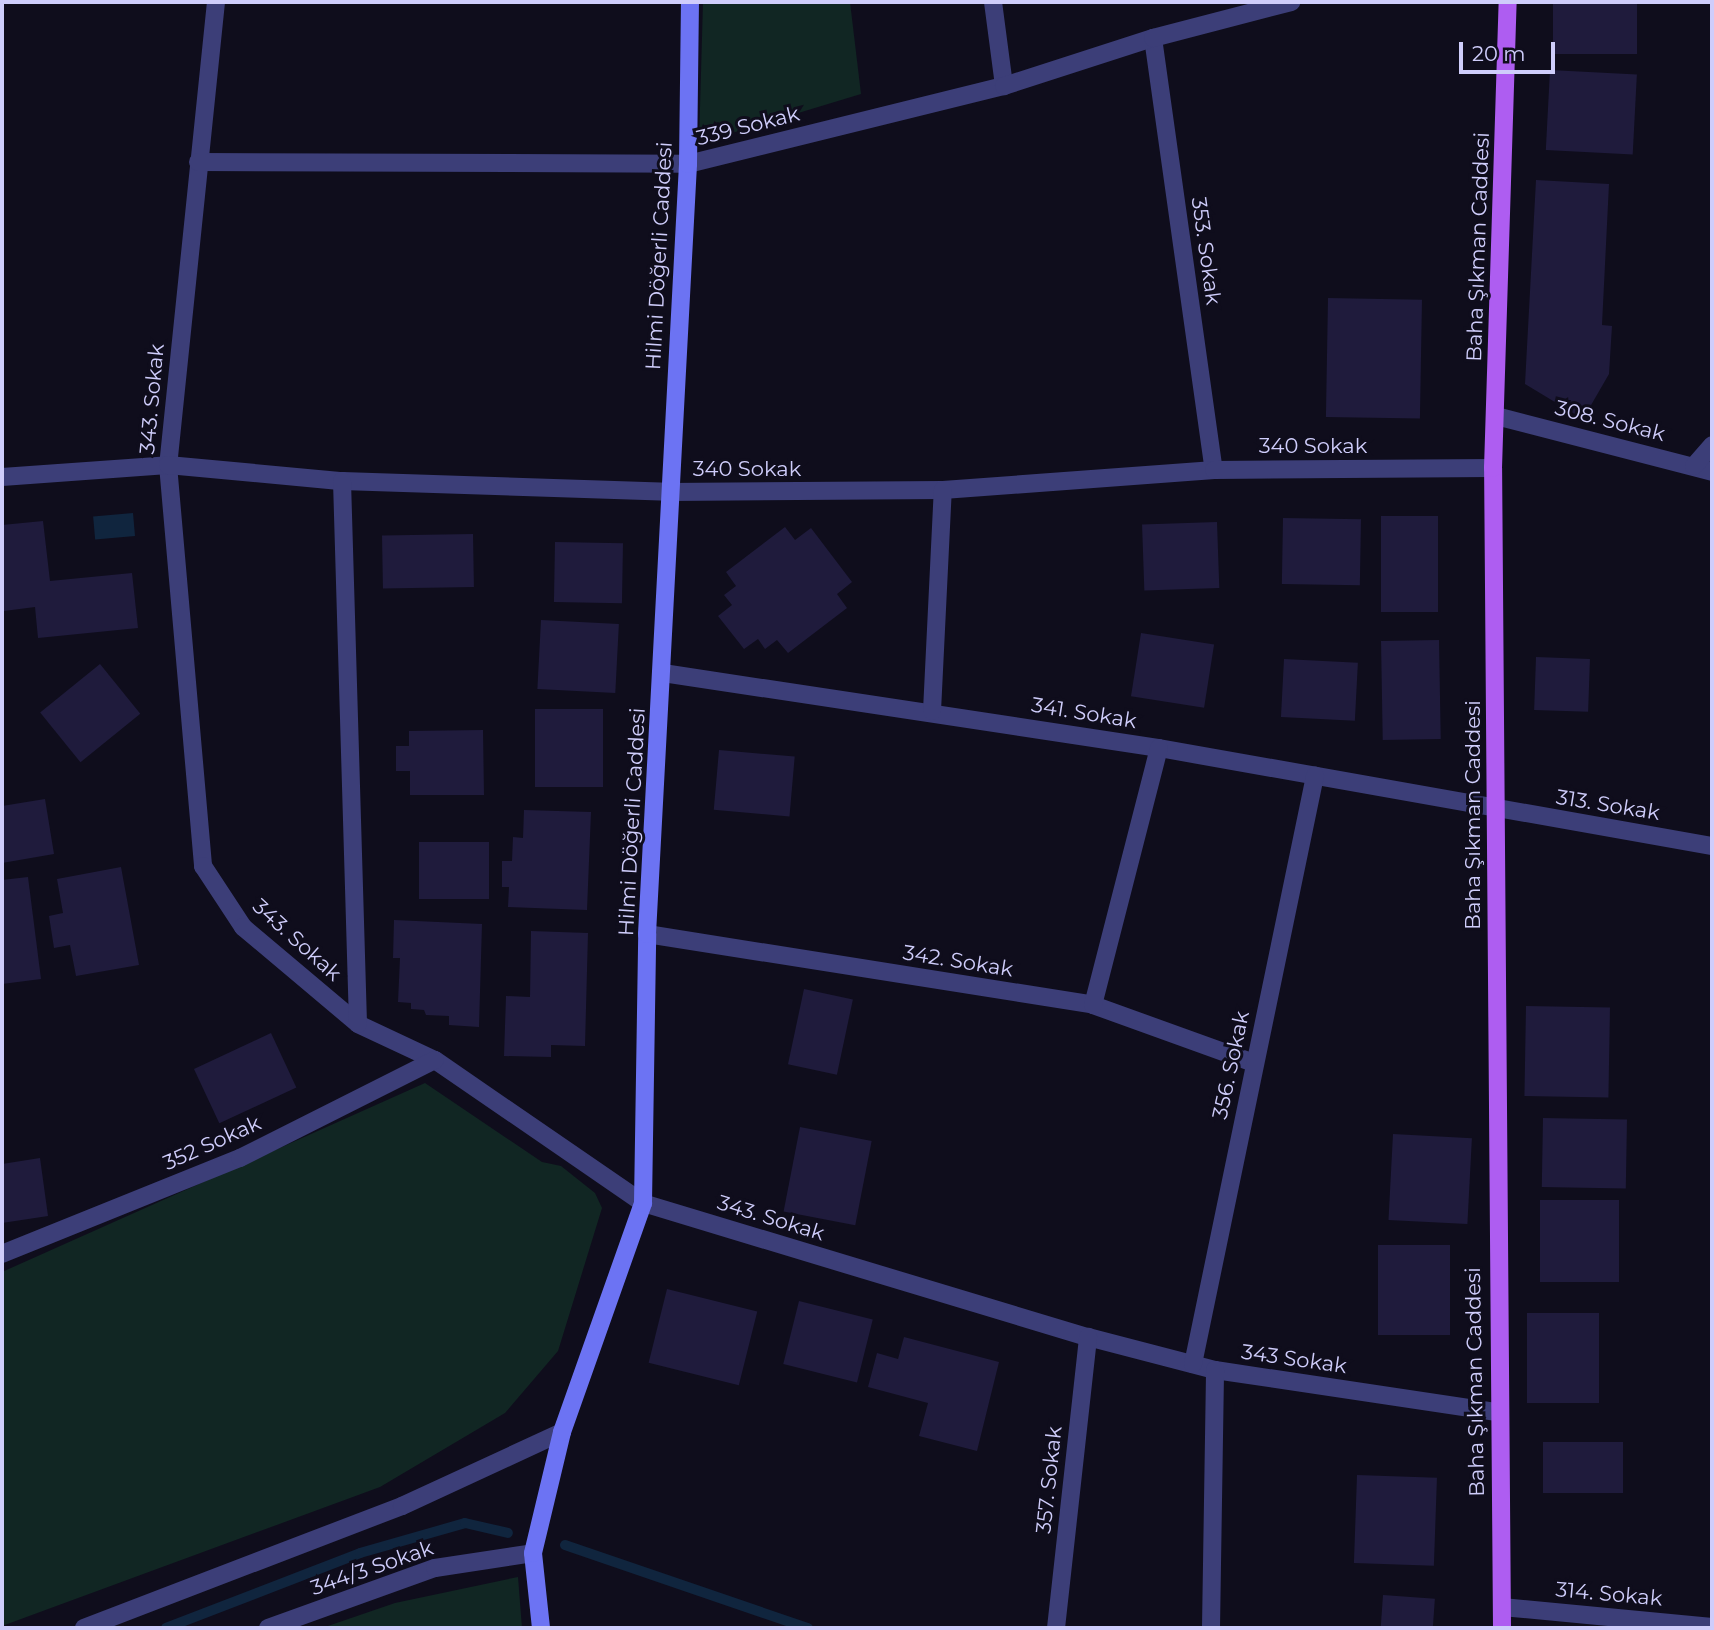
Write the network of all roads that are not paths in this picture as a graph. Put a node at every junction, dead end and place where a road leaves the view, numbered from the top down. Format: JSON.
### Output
{"nodes":[{"id":1,"x":216,"y":2,"type":"edge"},
{"id":2,"x":690,"y":2,"type":"edge"},
{"id":3,"x":993,"y":2,"type":"edge"},
{"id":4,"x":1291,"y":2,"type":"edge"},
{"id":5,"x":1508,"y":2,"type":"edge"},
{"id":6,"x":1153,"y":38,"type":"junction"},
{"id":7,"x":1004,"y":86,"type":"junction"},
{"id":8,"x":198,"y":162,"type":"junction"},
{"id":9,"x":688,"y":164,"type":"junction"},
{"id":10,"x":1496,"y":416,"type":"junction"},
{"id":11,"x":1712,"y":445,"type":"edge"},
{"id":12,"x":169,"y":464,"type":"junction"},
{"id":13,"x":1694,"y":466,"type":"junction"},
{"id":14,"x":1493,"y":468,"type":"junction"},
{"id":15,"x":1214,"y":470,"type":"junction"},
{"id":16,"x":1712,"y":472,"type":"edge"},
{"id":17,"x":2,"y":477,"type":"edge"},
{"id":18,"x":342,"y":481,"type":"junction"},
{"id":19,"x":943,"y":490,"type":"junction"},
{"id":20,"x":668,"y":492,"type":"junction"},
{"id":21,"x":663,"y":673,"type":"junction"},
{"id":22,"x":932,"y":712,"type":"junction"},
{"id":23,"x":1159,"y":747,"type":"junction"},
{"id":24,"x":1315,"y":776,"type":"junction"},
{"id":25,"x":1496,"y":810,"type":"junction"},
{"id":26,"x":1712,"y":846,"type":"edge"},
{"id":27,"x":647,"y":934,"type":"junction"},
{"id":28,"x":1093,"y":1005,"type":"junction"},
{"id":29,"x":358,"y":1024,"type":"junction"},
{"id":30,"x":435,"y":1060,"type":"junction"},
{"id":31,"x":1254,"y":1063,"type":"junction"},
{"id":32,"x":643,"y":1203,"type":"junction"},
{"id":33,"x":2,"y":1254,"type":"edge"},
{"id":34,"x":1088,"y":1337,"type":"junction"},
{"id":35,"x":1193,"y":1364,"type":"junction"},
{"id":36,"x":1215,"y":1370,"type":"junction"},
{"id":37,"x":1497,"y":1412,"type":"junction"},
{"id":38,"x":562,"y":1432,"type":"junction"},
{"id":39,"x":533,"y":1553,"type":"junction"},
{"id":40,"x":1502,"y":1607,"type":"junction"},
{"id":41,"x":1712,"y":1627,"type":"edge"},
{"id":42,"x":84,"y":1628,"type":"edge"},
{"id":43,"x":268,"y":1628,"type":"edge"},
{"id":44,"x":541,"y":1628,"type":"edge"},
{"id":45,"x":1056,"y":1628,"type":"edge"},
{"id":46,"x":1211,"y":1628,"type":"edge"},
{"id":47,"x":1502,"y":1628,"type":"edge"}],
"edges":[{"from":1,"to":8,"type":"street","name":"343. Sokak"},
{"from":2,"to":9,"type":"street","name":"Hilmi Döğerli Caddesi"},
{"from":3,"to":7,"type":"street"},
{"from":4,"to":6,"type":"street","name":"339 Sokak"},
{"from":5,"to":10,"type":"main road","name":"Baha Şıkman Caddesi"},
{"from":6,"to":7,"type":"street","name":"339 Sokak"},
{"from":6,"to":15,"type":"street","name":"353. Sokak"},
{"from":7,"to":9,"type":"street","name":"339 Sokak"},
{"from":8,"to":9,"type":"street","name":"339 Sokak"},
{"from":8,"to":12,"type":"street","name":"343. Sokak"},
{"from":9,"to":20,"type":"street","name":"Hilmi Döğerli Caddesi"},
{"from":10,"to":13,"type":"street","name":"308. Sokak"},
{"from":10,"to":14,"type":"main road","name":"Baha Şıkman Caddesi"},
{"from":11,"to":13,"type":"street"},
{"from":12,"to":17,"type":"street","name":"340 Sokak"},
{"from":12,"to":18,"type":"street","name":"340 Sokak"},
{"from":12,"to":29,"type":"street","name":"343. Sokak"},
{"from":13,"to":16,"type":"street","name":"308. Sokak"},
{"from":14,"to":15,"type":"street","name":"340 Sokak"},
{"from":14,"to":25,"type":"main road","name":"Baha Şıkman Caddesi"},
{"from":15,"to":19,"type":"street","name":"340 Sokak"},
{"from":18,"to":20,"type":"street","name":"340 Sokak"},
{"from":18,"to":29,"type":"street"},
{"from":19,"to":20,"type":"street","name":"340 Sokak"},
{"from":19,"to":22,"type":"street"},
{"from":20,"to":21,"type":"street","name":"Hilmi Döğerli Caddesi"},
{"from":21,"to":22,"type":"street","name":"341. Sokak"},
{"from":21,"to":27,"type":"street","name":"Hilmi Döğerli Caddesi"},
{"from":22,"to":23,"type":"street","name":"341. Sokak"},
{"from":23,"to":24,"type":"street","name":"341. Sokak"},
{"from":23,"to":28,"type":"street"},
{"from":24,"to":25,"type":"street","name":"341. Sokak"},
{"from":24,"to":31,"type":"street","name":"356. Sokak"},
{"from":25,"to":26,"type":"street","name":"313. Sokak"},
{"from":25,"to":37,"type":"main road","name":"Baha Şıkman Caddesi"},
{"from":27,"to":28,"type":"street","name":"342. Sokak"},
{"from":27,"to":32,"type":"street","name":"Hilmi Döğerli Caddesi"},
{"from":28,"to":31,"type":"street","name":"342. Sokak"},
{"from":29,"to":30,"type":"street","name":"343. Sokak"},
{"from":30,"to":32,"type":"street","name":"343. Sokak"},
{"from":30,"to":33,"type":"street","name":"352 Sokak"},
{"from":31,"to":35,"type":"street","name":"356. Sokak"},
{"from":32,"to":34,"type":"street","name":"343. Sokak"},
{"from":32,"to":38,"type":"street","name":"Hilmi Döğerli Caddesi"},
{"from":34,"to":35,"type":"street","name":"343 Sokak"},
{"from":34,"to":45,"type":"street","name":"357. Sokak"},
{"from":35,"to":36,"type":"street","name":"343 Sokak"},
{"from":36,"to":37,"type":"street","name":"343 Sokak"},
{"from":36,"to":46,"type":"street"},
{"from":37,"to":40,"type":"main road","name":"Baha Şıkman Caddesi"},
{"from":38,"to":39,"type":"street","name":"Hilmi Döğerli Caddesi"},
{"from":38,"to":42,"type":"street"},
{"from":39,"to":43,"type":"street","name":"344/3 Sokak"},
{"from":39,"to":44,"type":"street","name":"Hilmi Döğerli Caddesi"},
{"from":40,"to":41,"type":"street","name":"314. Sokak"},
{"from":40,"to":47,"type":"main road","name":"Baha Şıkman Caddesi"}]}
